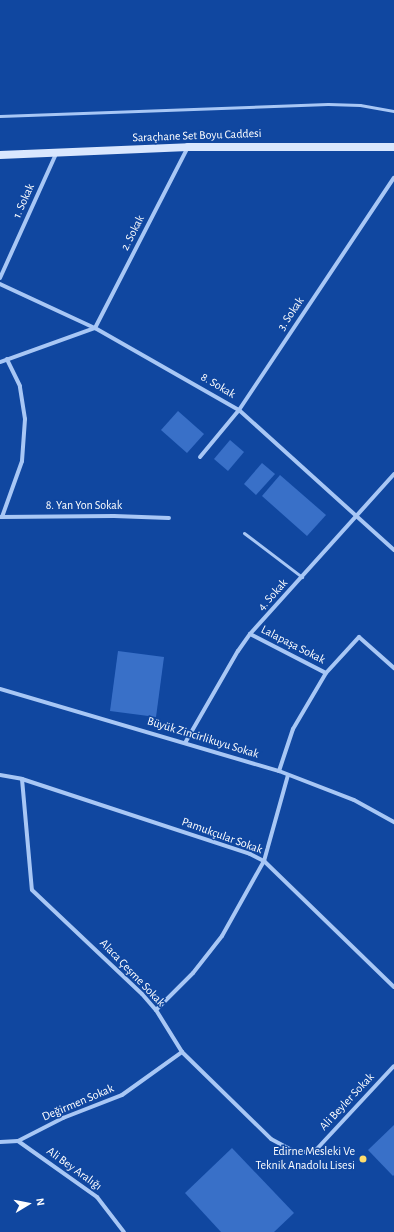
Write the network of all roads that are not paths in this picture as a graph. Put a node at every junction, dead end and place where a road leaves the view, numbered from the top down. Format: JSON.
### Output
{"nodes":[{"id":1,"x":394,"y":111,"type":"edge"},
{"id":2,"x":0,"y":116,"type":"edge"},
{"id":3,"x":188,"y":147,"type":"junction"},
{"id":4,"x":394,"y":147,"type":"edge"},
{"id":5,"x":56,"y":154,"type":"junction"},
{"id":6,"x":0,"y":155,"type":"edge"},
{"id":7,"x":394,"y":178,"type":"edge"},
{"id":8,"x":0,"y":278,"type":"edge"},
{"id":9,"x":0,"y":284,"type":"edge"},
{"id":10,"x":95,"y":328,"type":"junction"},
{"id":11,"x":7,"y":359,"type":"junction"},
{"id":12,"x":0,"y":362,"type":"edge"},
{"id":13,"x":239,"y":410,"type":"junction"},
{"id":14,"x":200,"y":457,"type":"dead end"},
{"id":15,"x":394,"y":474,"type":"edge"},
{"id":16,"x":1,"y":517,"type":"edge"},
{"id":17,"x":169,"y":518,"type":"dead end"},
{"id":18,"x":356,"y":518,"type":"junction"},
{"id":19,"x":244,"y":533,"type":"dead end"},
{"id":20,"x":394,"y":550,"type":"edge"},
{"id":21,"x":302,"y":577,"type":"junction"},
{"id":22,"x":250,"y":634,"type":"junction"},
{"id":23,"x":394,"y":668,"type":"edge"},
{"id":24,"x":326,"y":674,"type":"junction"},
{"id":25,"x":0,"y":689,"type":"edge"},
{"id":26,"x":185,"y":743,"type":"junction"},
{"id":27,"x":279,"y":771,"type":"junction"},
{"id":28,"x":0,"y":775,"type":"edge"},
{"id":29,"x":288,"y":775,"type":"junction"},
{"id":30,"x":22,"y":780,"type":"junction"},
{"id":31,"x":394,"y":822,"type":"edge"},
{"id":32,"x":264,"y":861,"type":"junction"},
{"id":33,"x":394,"y":987,"type":"edge"},
{"id":34,"x":156,"y":1010,"type":"junction"},
{"id":35,"x":182,"y":1052,"type":"junction"},
{"id":36,"x":394,"y":1066,"type":"edge"},
{"id":37,"x":18,"y":1141,"type":"junction"},
{"id":38,"x":0,"y":1142,"type":"edge"},
{"id":39,"x":314,"y":1152,"type":"joint"},
{"id":40,"x":124,"y":1232,"type":"edge"}],
"edges":[{"from":1,"to":2,"type":"lane"},
{"from":3,"to":4,"type":"street","name":"Saraçhane Set Boyu Caddesi"},
{"from":3,"to":5,"type":"street","name":"Saraçhane Set Boyu Caddesi"},
{"from":3,"to":10,"type":"street","name":"2. Sokak"},
{"from":5,"to":6,"type":"street","name":"Saraçhane Set Boyu Caddesi"},
{"from":5,"to":8,"type":"street","name":"1. Sokak"},
{"from":7,"to":13,"type":"street","name":"3. Sokak"},
{"from":9,"to":10,"type":"street","name":"8. Sokak"},
{"from":10,"to":11,"type":"street"},
{"from":10,"to":13,"type":"street","name":"8. Sokak"},
{"from":11,"to":12,"type":"street"},
{"from":11,"to":16,"type":"street"},
{"from":13,"to":14,"type":"street","name":"3. Sokak"},
{"from":13,"to":18,"type":"street","name":"8. Sokak"},
{"from":15,"to":18,"type":"street","name":"4. Sokak"},
{"from":16,"to":17,"type":"street","name":"8. Yan Yon Sokak"},
{"from":18,"to":20,"type":"street","name":"8. Sokak"},
{"from":18,"to":21,"type":"street","name":"4. Sokak"},
{"from":19,"to":21,"type":"lane"},
{"from":21,"to":22,"type":"street","name":"4. Sokak"},
{"from":22,"to":24,"type":"street","name":"Lalapaşa Sokak"},
{"from":22,"to":26,"type":"street","name":"4. Sokak"},
{"from":23,"to":24,"type":"street","name":"Lalapaşa Sokak"},
{"from":24,"to":27,"type":"street","name":"Lalapaşa Sokak"},
{"from":25,"to":26,"type":"street","name":"Büyük Zincirlikuyu Sokak"},
{"from":26,"to":27,"type":"street","name":"Büyük Zincirlikuyu Sokak"},
{"from":27,"to":29,"type":"street","name":"Büyük Zincirlikuyu Sokak"},
{"from":28,"to":30,"type":"street","name":"Pamukçular Sokak"},
{"from":29,"to":31,"type":"street","name":"Büyük Zincirlikuyu Sokak"},
{"from":29,"to":32,"type":"street"},
{"from":30,"to":32,"type":"street","name":"Pamukçular Sokak"},
{"from":30,"to":34,"type":"street","name":"Alaca Çeşme Sokak"},
{"from":32,"to":33,"type":"street","name":"Pamukçular Sokak"},
{"from":32,"to":34,"type":"street"},
{"from":34,"to":35,"type":"street","name":"Alaca Çeşme Sokak"},
{"from":35,"to":37,"type":"street","name":"Değirmen Sokak"},
{"from":35,"to":39,"type":"street","name":"Alaca Çeşme Sokak"},
{"from":36,"to":39,"type":"street","name":"Ali Beyler Sokak"},
{"from":37,"to":38,"type":"street"},
{"from":37,"to":40,"type":"street","name":"Ali Bey Aralığı"}]}
